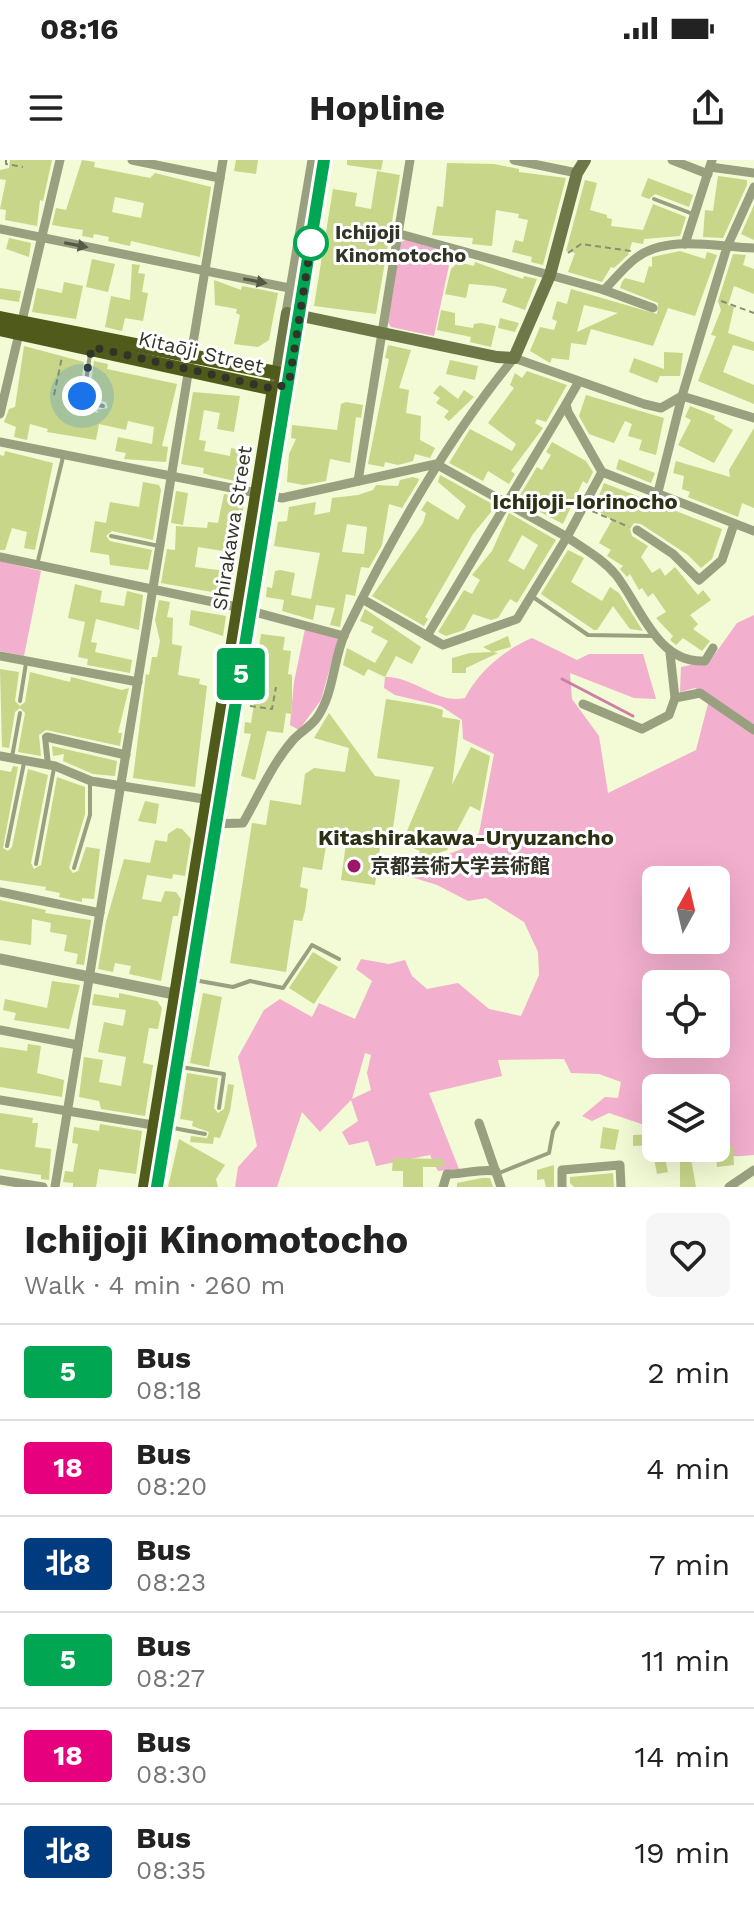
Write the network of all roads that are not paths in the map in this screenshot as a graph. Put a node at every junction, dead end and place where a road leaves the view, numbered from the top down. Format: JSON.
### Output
{"nodes":[{"id":1,"x":60,"y":160,"type":"edge"},
{"id":2,"x":132,"y":160,"type":"edge"},
{"id":3,"x":223,"y":160,"type":"edge"},
{"id":4,"x":313,"y":160,"type":"edge"},
{"id":5,"x":324,"y":160,"type":"edge"},
{"id":6,"x":410,"y":160,"type":"edge"},
{"id":7,"x":514,"y":160,"type":"edge"},
{"id":8,"x":585,"y":160,"type":"edge"},
{"id":9,"x":672,"y":160,"type":"edge"},
{"id":10,"x":710,"y":167,"type":"edge"},
{"id":11,"x":577,"y":173,"type":"junction"},
{"id":12,"x":754,"y":173,"type":"edge"},
{"id":13,"x":220,"y":178,"type":"junction"},
{"id":14,"x":754,"y":187,"type":"edge"},
{"id":15,"x":654,"y":199,"type":"dead end"},
{"id":16,"x":695,"y":214,"type":"junction"},
{"id":17,"x":0,"y":229,"type":"edge"},
{"id":18,"x":400,"y":234,"type":"junction"},
{"id":19,"x":41,"y":238,"type":"junction"},
{"id":20,"x":685,"y":244,"type":"junction"},
{"id":21,"x":727,"y":247,"type":"junction"},
{"id":22,"x":754,"y":248,"type":"edge"},
{"id":23,"x":552,"y":269,"type":"junction"},
{"id":24,"x":206,"y":271,"type":"junction"},
{"id":25,"x":291,"y":288,"type":"junction"},
{"id":26,"x":604,"y":290,"type":"junction"},
{"id":27,"x":304,"y":291,"type":"junction"},
{"id":28,"x":653,"y":308,"type":"dead end"},
{"id":29,"x":294,"y":314,"type":"junction"},
{"id":30,"x":0,"y":318,"type":"edge"},
{"id":31,"x":20,"y":327,"type":"junction"},
{"id":32,"x":0,"y":329,"type":"edge"},
{"id":33,"x":383,"y":333,"type":"junction"},
{"id":34,"x":92,"y":347,"type":"junction"},
{"id":35,"x":514,"y":358,"type":"junction"},
{"id":36,"x":191,"y":364,"type":"junction"},
{"id":37,"x":277,"y":373,"type":"junction"},
{"id":38,"x":289,"y":383,"type":"junction"},
{"id":39,"x":578,"y":383,"type":"junction"},
{"id":40,"x":274,"y":389,"type":"junction"},
{"id":41,"x":682,"y":396,"type":"junction"},
{"id":42,"x":94,"y":404,"type":"junction"},
{"id":43,"x":566,"y":404,"type":"junction"},
{"id":44,"x":103,"y":406,"type":"dead end"},
{"id":45,"x":0,"y":414,"type":"edge"},
{"id":46,"x":92,"y":414,"type":"dead end"},
{"id":47,"x":754,"y":418,"type":"edge"},
{"id":48,"x":0,"y":442,"type":"edge"},
{"id":49,"x":63,"y":455,"type":"junction"},
{"id":50,"x":436,"y":464,"type":"junction"},
{"id":51,"x":602,"y":472,"type":"junction"},
{"id":52,"x":170,"y":477,"type":"junction"},
{"id":53,"x":358,"y":481,"type":"junction"},
{"id":54,"x":658,"y":492,"type":"junction"},
{"id":55,"x":265,"y":495,"type":"junction"},
{"id":56,"x":504,"y":505,"type":"junction"},
{"id":57,"x":734,"y":524,"type":"junction"},
{"id":58,"x":637,"y":530,"type":"road end"},
{"id":59,"x":754,"y":531,"type":"edge"},
{"id":60,"x":111,"y":536,"type":"dead end"},
{"id":61,"x":567,"y":537,"type":"junction"},
{"id":62,"x":160,"y":546,"type":"junction"},
{"id":63,"x":0,"y":557,"type":"edge"},
{"id":64,"x":37,"y":565,"type":"junction"},
{"id":65,"x":153,"y":588,"type":"junction"},
{"id":66,"x":531,"y":596,"type":"junction"},
{"id":67,"x":364,"y":600,"type":"junction"},
{"id":68,"x":246,"y":610,"type":"junction"},
{"id":69,"x":344,"y":636,"type":"junction"},
{"id":70,"x":427,"y":636,"type":"junction"},
{"id":71,"x":657,"y":636,"type":"junction"},
{"id":72,"x":713,"y":648,"type":"dead end"},
{"id":73,"x":670,"y":653,"type":"junction"},
{"id":74,"x":0,"y":656,"type":"edge"},
{"id":75,"x":26,"y":661,"type":"junction"},
{"id":76,"x":138,"y":682,"type":"junction"},
{"id":77,"x":675,"y":698,"type":"junction"},
{"id":78,"x":20,"y":701,"type":"dead end"},
{"id":79,"x":583,"y":704,"type":"dead end"},
{"id":80,"x":20,"y":713,"type":"dead end"},
{"id":81,"x":754,"y":730,"type":"edge"},
{"id":82,"x":47,"y":737,"type":"joint"},
{"id":83,"x":126,"y":755,"type":"junction"},
{"id":84,"x":0,"y":756,"type":"edge"},
{"id":85,"x":12,"y":759,"type":"junction"},
{"id":86,"x":24,"y":762,"type":"junction"},
{"id":87,"x":52,"y":765,"type":"junction"},
{"id":88,"x":91,"y":781,"type":"junction"},
{"id":89,"x":121,"y":785,"type":"junction"},
{"id":90,"x":215,"y":801,"type":"junction"},
{"id":91,"x":211,"y":824,"type":"junction"},
{"id":92,"x":7,"y":846,"type":"dead end"},
{"id":93,"x":36,"y":864,"type":"dead end"},
{"id":94,"x":74,"y":868,"type":"dead end"},
{"id":95,"x":0,"y":892,"type":"edge"},
{"id":96,"x":100,"y":913,"type":"junction"},
{"id":97,"x":0,"y":959,"type":"edge"},
{"id":98,"x":339,"y":959,"type":"dead end"},
{"id":99,"x":89,"y":977,"type":"junction"},
{"id":100,"x":192,"y":979,"type":"junction"},
{"id":101,"x":183,"y":996,"type":"junction"},
{"id":102,"x":0,"y":1030,"type":"edge"},
{"id":103,"x":78,"y":1045,"type":"junction"},
{"id":104,"x":177,"y":1067,"type":"junction"},
{"id":105,"x":0,"y":1100,"type":"edge"},
{"id":106,"x":219,"y":1108,"type":"dead end"},
{"id":107,"x":67,"y":1112,"type":"junction"},
{"id":108,"x":479,"y":1123,"type":"dead end"},
{"id":109,"x":558,"y":1123,"type":"dead end"},
{"id":110,"x":161,"y":1126,"type":"junction"},
{"id":111,"x":205,"y":1134,"type":"dead end"},
{"id":112,"x":754,"y":1170,"type":"edge"},
{"id":113,"x":496,"y":1172,"type":"junction"},
{"id":114,"x":0,"y":1180,"type":"edge"},
{"id":115,"x":43,"y":1187,"type":"edge"},
{"id":116,"x":55,"y":1187,"type":"edge"},
{"id":117,"x":145,"y":1187,"type":"edge"},
{"id":118,"x":157,"y":1187,"type":"edge"},
{"id":119,"x":443,"y":1187,"type":"edge"},
{"id":120,"x":501,"y":1187,"type":"edge"},
{"id":121,"x":562,"y":1187,"type":"edge"},
{"id":122,"x":621,"y":1187,"type":"edge"},
{"id":123,"x":729,"y":1187,"type":"edge"}],
"edges":[{"from":1,"to":19,"type":"street"},
{"from":2,"to":13,"type":"street"},
{"from":3,"to":13,"type":"street"},
{"from":4,"to":25,"type":"street","name":"Shirakawa Street"},
{"from":5,"to":27,"type":"street","name":"Shirakawa Street"},
{"from":6,"to":18,"type":"street"},
{"from":7,"to":11,"type":"street"},
{"from":8,"to":11,"type":"main road"},
{"from":9,"to":10,"type":"street"},
{"from":10,"to":12,"type":"street"},
{"from":10,"to":16,"type":"street"},
{"from":11,"to":23,"type":"main road"},
{"from":13,"to":24,"type":"street"},
{"from":14,"to":21,"type":"street"},
{"from":15,"to":16,"type":"lane"},
{"from":16,"to":20,"type":"street"},
{"from":17,"to":19,"type":"street"},
{"from":18,"to":23,"type":"street"},
{"from":18,"to":33,"type":"street"},
{"from":19,"to":24,"type":"street","one_way":true},
{"from":19,"to":31,"type":"street"},
{"from":20,"to":21,"type":"street"},
{"from":20,"to":26,"type":"street"},
{"from":21,"to":22,"type":"street"},
{"from":21,"to":41,"type":"street"},
{"from":23,"to":26,"type":"street"},
{"from":23,"to":35,"type":"main road"},
{"from":24,"to":25,"type":"street","one_way":true},
{"from":24,"to":36,"type":"street"},
{"from":25,"to":27,"type":"street"},
{"from":25,"to":29,"type":"street","name":"Shirakawa Street"},
{"from":26,"to":28,"type":"street"},
{"from":27,"to":29,"type":"street","name":"Shirakawa Street"},
{"from":29,"to":33,"type":"main road"},
{"from":29,"to":37,"type":"main road","name":"Shirakawa Street"},
{"from":29,"to":38,"type":"main road","name":"Shirakawa Street"},
{"from":30,"to":31,"type":"main road","name":"Kitaōji Street"},
{"from":31,"to":32,"type":"main road","name":"Kitaōji Street"},
{"from":31,"to":34,"type":"main road","name":"Kitaōji Street"},
{"from":31,"to":36,"type":"main road","name":"Kitaōji Street"},
{"from":31,"to":45,"type":"street"},
{"from":33,"to":35,"type":"main road"},
{"from":33,"to":53,"type":"street"},
{"from":34,"to":36,"type":"main road","name":"Kitaōji Street"},
{"from":34,"to":42,"type":"lane"},
{"from":35,"to":39,"type":"street"},
{"from":35,"to":50,"type":"street"},
{"from":36,"to":37,"type":"main road","name":"Kitaōji Street"},
{"from":36,"to":40,"type":"main road","name":"Kitaōji Street"},
{"from":36,"to":52,"type":"street"},
{"from":37,"to":38,"type":"main road","name":"Kitaōji Street"},
{"from":37,"to":40,"type":"main road","name":"Shirakawa Street"},
{"from":38,"to":40,"type":"main road","name":"Kitaōji Street"},
{"from":38,"to":55,"type":"main road"},
{"from":39,"to":41,"type":"street"},
{"from":39,"to":43,"type":"street"},
{"from":40,"to":55,"type":"main road","name":"Shirakawa Street"},
{"from":41,"to":47,"type":"street"},
{"from":41,"to":54,"type":"street"},
{"from":42,"to":44,"type":"lane"},
{"from":42,"to":46,"type":"lane"},
{"from":43,"to":51,"type":"street"},
{"from":43,"to":56,"type":"street"},
{"from":48,"to":49,"type":"street"},
{"from":49,"to":52,"type":"street"},
{"from":49,"to":64,"type":"lane"},
{"from":50,"to":53,"type":"street"},
{"from":50,"to":56,"type":"street"},
{"from":50,"to":67,"type":"street"},
{"from":51,"to":54,"type":"street"},
{"from":51,"to":61,"type":"street"},
{"from":52,"to":55,"type":"street"},
{"from":52,"to":62,"type":"street"},
{"from":53,"to":55,"type":"street"},
{"from":54,"to":57,"type":"street"},
{"from":55,"to":68,"type":"main road"},
{"from":56,"to":61,"type":"street"},
{"from":56,"to":70,"type":"street"},
{"from":57,"to":58,"type":"street"},
{"from":57,"to":59,"type":"street"},
{"from":60,"to":62,"type":"lane"},
{"from":61,"to":66,"type":"street"},
{"from":61,"to":71,"type":"street"},
{"from":62,"to":65,"type":"street"},
{"from":63,"to":64,"type":"street"},
{"from":64,"to":65,"type":"street"},
{"from":65,"to":68,"type":"street"},
{"from":65,"to":76,"type":"street"},
{"from":66,"to":70,"type":"street"},
{"from":66,"to":71,"type":"lane"},
{"from":67,"to":69,"type":"street"},
{"from":67,"to":70,"type":"street"},
{"from":68,"to":69,"type":"street"},
{"from":68,"to":90,"type":"main road","name":"Shirakawa Street"},
{"from":68,"to":90,"type":"main road"},
{"from":69,"to":91,"type":"street"},
{"from":71,"to":73,"type":"street"},
{"from":72,"to":73,"type":"street"},
{"from":73,"to":77,"type":"street"},
{"from":74,"to":75,"type":"street"},
{"from":75,"to":76,"type":"street"},
{"from":75,"to":78,"type":"lane"},
{"from":76,"to":83,"type":"street"},
{"from":77,"to":79,"type":"street"},
{"from":77,"to":81,"type":"street"},
{"from":80,"to":85,"type":"lane"},
{"from":82,"to":83,"type":"street"},
{"from":82,"to":87,"type":"street"},
{"from":83,"to":89,"type":"street"},
{"from":84,"to":85,"type":"street"},
{"from":85,"to":86,"type":"street"},
{"from":86,"to":87,"type":"street"},
{"from":86,"to":92,"type":"lane"},
{"from":87,"to":88,"type":"street"},
{"from":87,"to":93,"type":"lane"},
{"from":88,"to":89,"type":"street"},
{"from":88,"to":94,"type":"lane"},
{"from":89,"to":90,"type":"street"},
{"from":89,"to":96,"type":"street"},
{"from":90,"to":91,"type":"main road"},
{"from":91,"to":100,"type":"main road"},
{"from":91,"to":101,"type":"main road"},
{"from":95,"to":96,"type":"street"},
{"from":96,"to":99,"type":"street"},
{"from":97,"to":99,"type":"street"},
{"from":98,"to":100,"type":"lane"},
{"from":99,"to":101,"type":"street"},
{"from":99,"to":103,"type":"street"},
{"from":100,"to":101,"type":"main road"},
{"from":101,"to":104,"type":"main road"},
{"from":101,"to":110,"type":"main road"},
{"from":102,"to":103,"type":"street"},
{"from":103,"to":107,"type":"street"},
{"from":104,"to":106,"type":"lane"},
{"from":104,"to":110,"type":"main road"},
{"from":105,"to":107,"type":"street"},
{"from":107,"to":110,"type":"street"},
{"from":107,"to":116,"type":"street"},
{"from":108,"to":113,"type":"street"},
{"from":109,"to":113,"type":"lane"},
{"from":110,"to":111,"type":"lane"},
{"from":110,"to":117,"type":"main road"},
{"from":110,"to":118,"type":"main road"},
{"from":112,"to":123,"type":"street"},
{"from":113,"to":119,"type":"street"},
{"from":113,"to":120,"type":"street"},
{"from":114,"to":115,"type":"street"},
{"from":121,"to":122,"type":"street"}]}
